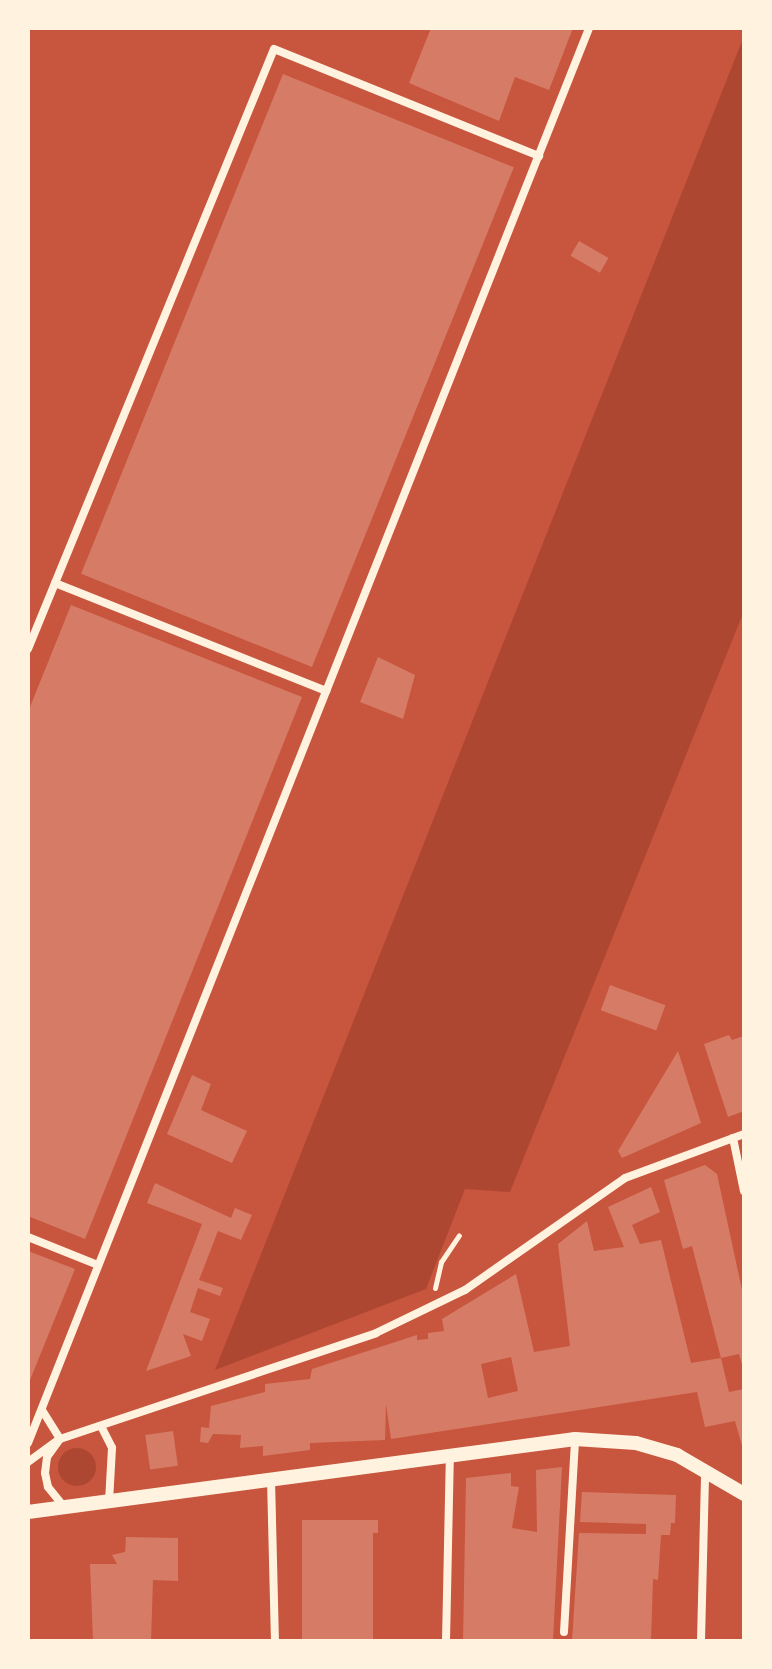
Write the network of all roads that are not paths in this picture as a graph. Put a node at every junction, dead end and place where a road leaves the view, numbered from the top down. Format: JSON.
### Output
{"nodes":[{"id":1,"x":589,"y":28,"type":"edge"},
{"id":2,"x":539,"y":156,"type":"junction"},
{"id":3,"x":55,"y":583,"type":"junction"},
{"id":4,"x":28,"y":649,"type":"edge"},
{"id":5,"x":326,"y":691,"type":"junction"},
{"id":6,"x":744,"y":1134,"type":"edge"},
{"id":7,"x":733,"y":1138,"type":"junction"},
{"id":8,"x":744,"y":1191,"type":"edge"},
{"id":9,"x":28,"y":1237,"type":"edge"},
{"id":10,"x":98,"y":1265,"type":"junction"},
{"id":11,"x":42,"y":1410,"type":"junction"},
{"id":12,"x":102,"y":1428,"type":"junction"},
{"id":13,"x":60,"y":1439,"type":"junction"},
{"id":14,"x":575,"y":1439,"type":"junction"},
{"id":15,"x":28,"y":1443,"type":"edge"},
{"id":16,"x":450,"y":1455,"type":"junction"},
{"id":17,"x":28,"y":1462,"type":"edge"},
{"id":18,"x":705,"y":1472,"type":"junction"},
{"id":19,"x":271,"y":1479,"type":"junction"},
{"id":20,"x":744,"y":1494,"type":"edge"},
{"id":21,"x":109,"y":1502,"type":"junction"},
{"id":22,"x":64,"y":1507,"type":"junction"},
{"id":23,"x":28,"y":1512,"type":"edge"},
{"id":24,"x":564,"y":1632,"type":"dead end"},
{"id":25,"x":275,"y":1641,"type":"edge"},
{"id":26,"x":446,"y":1641,"type":"edge"},
{"id":27,"x":701,"y":1641,"type":"edge"}],
"edges":[{"from":1,"to":2,"type":"street"},
{"from":2,"to":3,"type":"street"},
{"from":2,"to":5,"type":"street"},
{"from":3,"to":4,"type":"street"},
{"from":3,"to":5,"type":"street"},
{"from":5,"to":10,"type":"street"},
{"from":6,"to":7,"type":"street"},
{"from":7,"to":8,"type":"street"},
{"from":7,"to":12,"type":"street"},
{"from":9,"to":10,"type":"street"},
{"from":10,"to":11,"type":"street"},
{"from":11,"to":13,"type":"street"},
{"from":11,"to":15,"type":"street"},
{"from":12,"to":13,"type":"street"},
{"from":12,"to":21,"type":"street"},
{"from":13,"to":17,"type":"street"},
{"from":13,"to":22,"type":"street"},
{"from":14,"to":16,"type":"street"},
{"from":14,"to":18,"type":"street"},
{"from":14,"to":24,"type":"street"},
{"from":16,"to":19,"type":"street"},
{"from":16,"to":26,"type":"street"},
{"from":18,"to":20,"type":"street"},
{"from":18,"to":27,"type":"street"},
{"from":19,"to":21,"type":"street"},
{"from":19,"to":25,"type":"street"},
{"from":21,"to":22,"type":"street"},
{"from":22,"to":23,"type":"street"}]}
